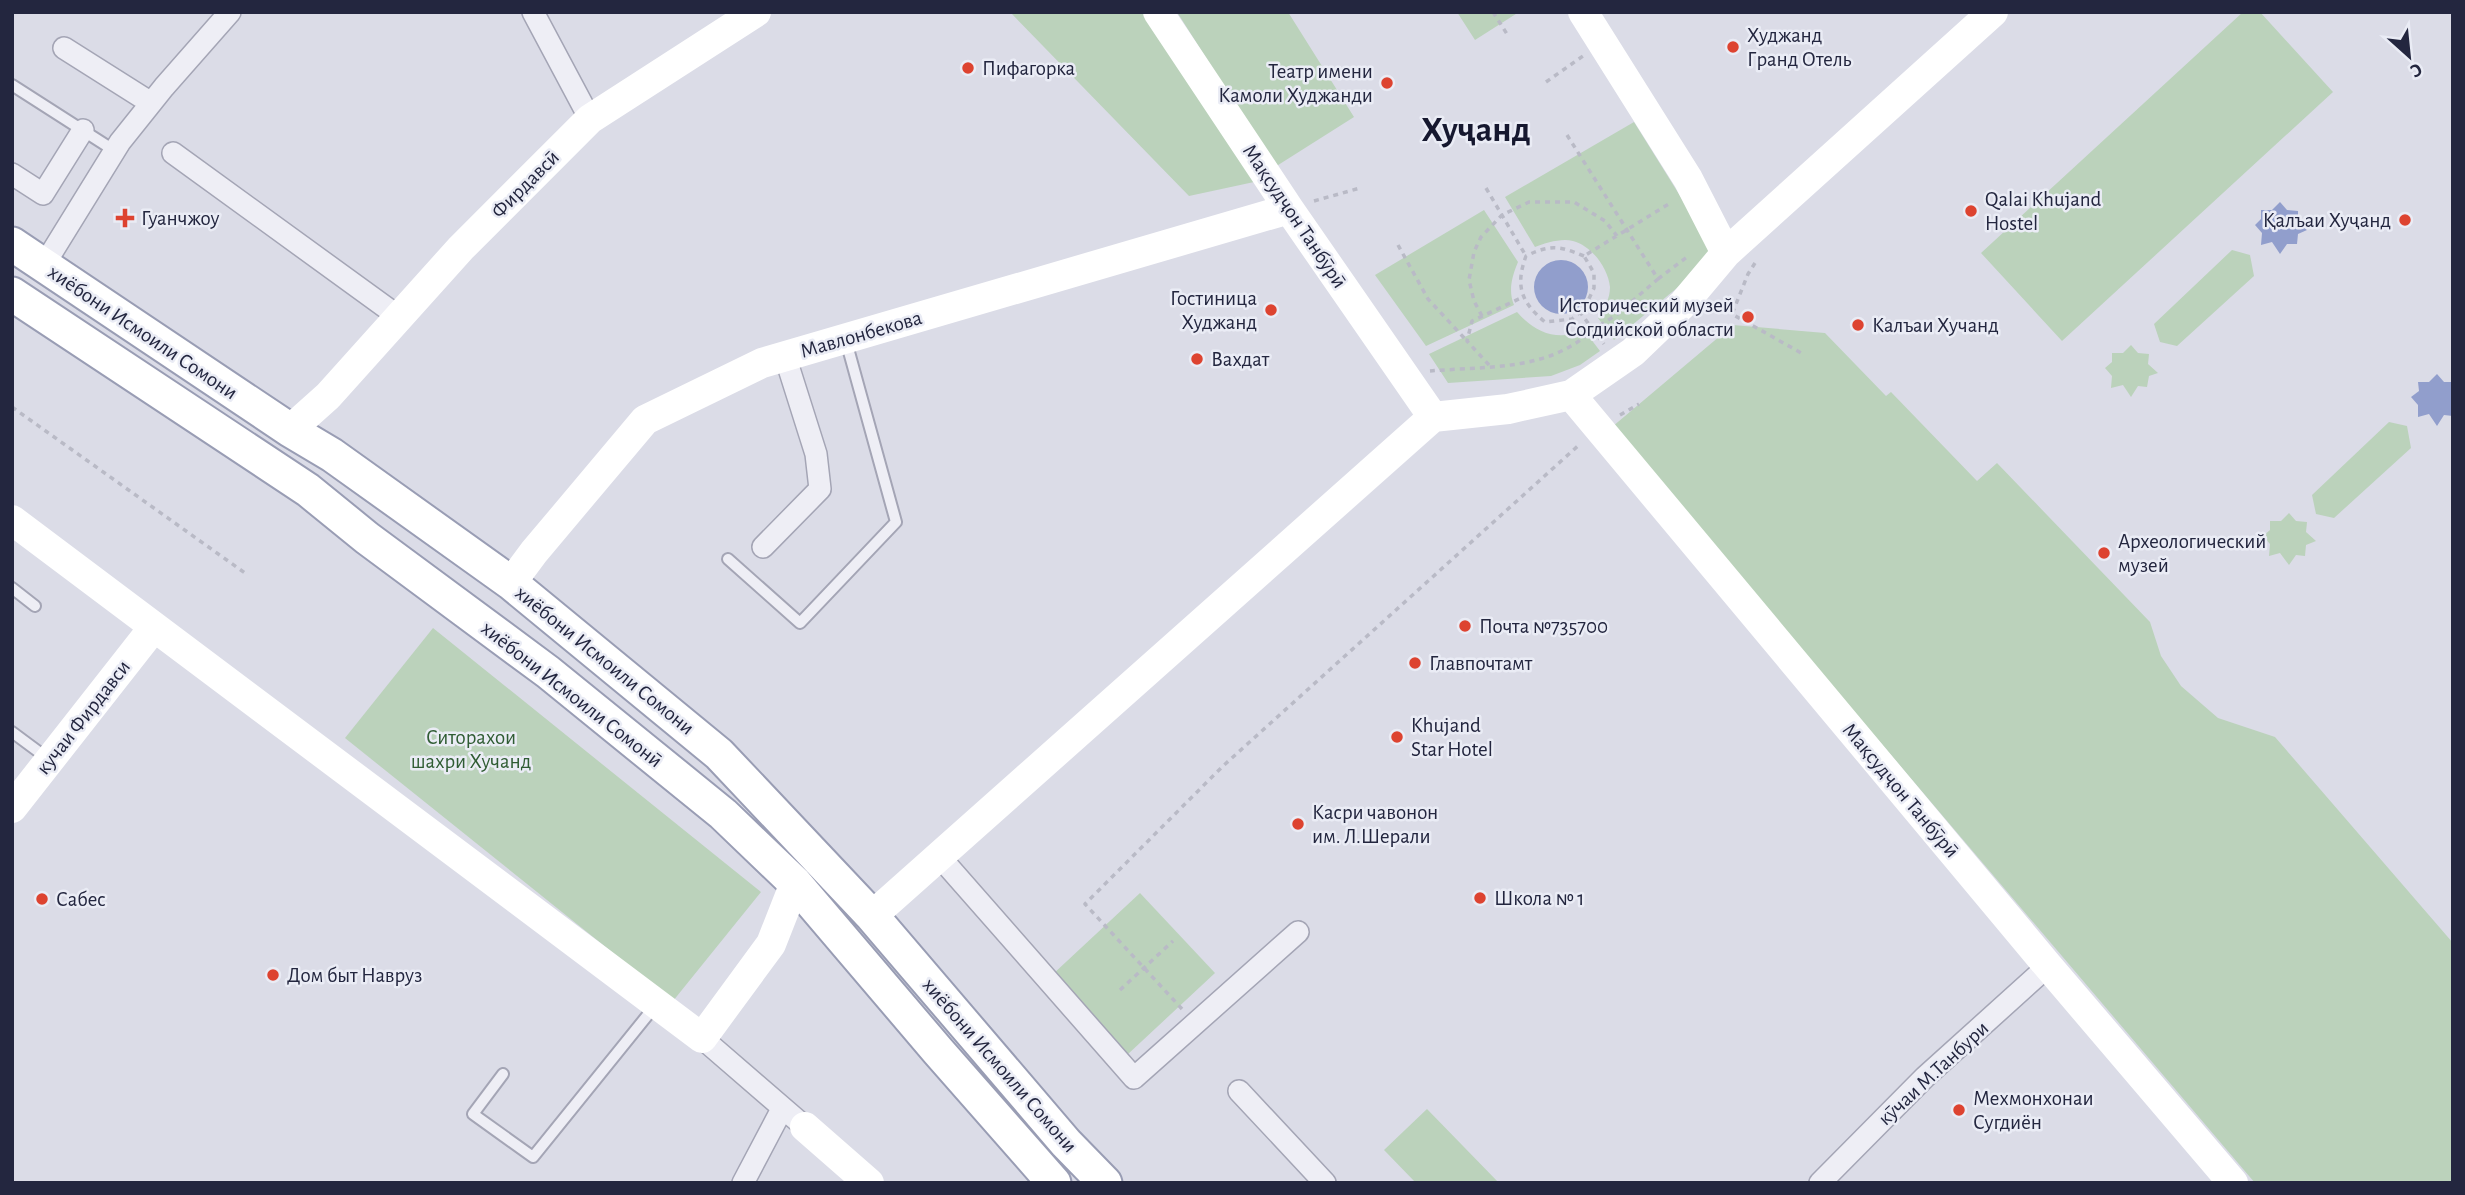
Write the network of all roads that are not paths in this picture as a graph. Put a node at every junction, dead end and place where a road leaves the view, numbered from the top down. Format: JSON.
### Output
{"nodes":[{"id":1,"x":230,"y":12,"type":"edge"},
{"id":2,"x":533,"y":12,"type":"edge"},
{"id":3,"x":756,"y":12,"type":"edge"},
{"id":4,"x":1158,"y":12,"type":"edge"},
{"id":5,"x":1583,"y":12,"type":"edge"},
{"id":6,"x":1993,"y":12,"type":"edge"},
{"id":7,"x":64,"y":48,"type":"dead end"},
{"id":8,"x":12,"y":85,"type":"edge"},
{"id":9,"x":152,"y":103,"type":"junction"},
{"id":10,"x":590,"y":119,"type":"junction"},
{"id":11,"x":83,"y":130,"type":"junction"},
{"id":12,"x":115,"y":151,"type":"junction"},
{"id":13,"x":173,"y":152,"type":"dead end"},
{"id":14,"x":12,"y":174,"type":"edge"},
{"id":15,"x":1289,"y":209,"type":"junction"},
{"id":16,"x":12,"y":244,"type":"edge"},
{"id":17,"x":1726,"y":253,"type":"junction"},
{"id":18,"x":44,"y":265,"type":"junction"},
{"id":19,"x":12,"y":294,"type":"edge"},
{"id":20,"x":399,"y":317,"type":"junction"},
{"id":21,"x":845,"y":339,"type":"junction"},
{"id":22,"x":785,"y":356,"type":"junction"},
{"id":23,"x":1571,"y":395,"type":"junction"},
{"id":24,"x":1433,"y":417,"type":"junction"},
{"id":25,"x":290,"y":430,"type":"junction"},
{"id":26,"x":397,"y":503,"type":"junction"},
{"id":27,"x":12,"y":520,"type":"edge"},
{"id":28,"x":367,"y":538,"type":"junction"},
{"id":29,"x":763,"y":547,"type":"dead end"},
{"id":30,"x":728,"y":559,"type":"dead end"},
{"id":31,"x":511,"y":583,"type":"junction"},
{"id":32,"x":12,"y":588,"type":"edge"},
{"id":33,"x":35,"y":606,"type":"dead end"},
{"id":34,"x":154,"y":626,"type":"junction"},
{"id":35,"x":12,"y":732,"type":"edge"},
{"id":36,"x":49,"y":760,"type":"junction"},
{"id":37,"x":12,"y":808,"type":"edge"},
{"id":38,"x":939,"y":856,"type":"junction"},
{"id":39,"x":795,"y":883,"type":"junction"},
{"id":40,"x":872,"y":916,"type":"junction"},
{"id":41,"x":1298,"y":932,"type":"dead end"},
{"id":42,"x":2048,"y":966,"type":"junction"},
{"id":43,"x":657,"y":1004,"type":"junction"},
{"id":44,"x":702,"y":1038,"type":"junction"},
{"id":45,"x":503,"y":1074,"type":"dead end"},
{"id":46,"x":1239,"y":1091,"type":"dead end"},
{"id":47,"x":782,"y":1109,"type":"junction"},
{"id":48,"x":805,"y":1127,"type":"joint"},
{"id":49,"x":1824,"y":1182,"type":"edge"},
{"id":50,"x":743,"y":1183,"type":"edge"},
{"id":51,"x":869,"y":1183,"type":"edge"},
{"id":52,"x":1054,"y":1183,"type":"edge"},
{"id":53,"x":1105,"y":1183,"type":"edge"},
{"id":54,"x":1325,"y":1183,"type":"edge"},
{"id":55,"x":2234,"y":1183,"type":"edge"}],
"edges":[{"from":1,"to":9,"type":"street"},
{"from":2,"to":10,"type":"street"},
{"from":3,"to":10,"type":"street","name":"Фирдавсӣ"},
{"from":4,"to":15,"type":"street","name":"Мақсудҷон Танбӯрӣ"},
{"from":5,"to":17,"type":"street"},
{"from":6,"to":17,"type":"street"},
{"from":7,"to":9,"type":"street"},
{"from":8,"to":11,"type":"lane"},
{"from":9,"to":12,"type":"street"},
{"from":10,"to":20,"type":"street","name":"Фирдавсӣ"},
{"from":11,"to":12,"type":"lane"},
{"from":11,"to":14,"type":"street"},
{"from":12,"to":18,"type":"street"},
{"from":13,"to":20,"type":"street"},
{"from":15,"to":21,"type":"street","name":"Мавлонбекова"},
{"from":15,"to":24,"type":"street","name":"Мақсудҷон Танбӯрӣ"},
{"from":16,"to":18,"type":"main road","name":"хиёбони Исмоили Сомони"},
{"from":17,"to":23,"type":"street"},
{"from":18,"to":25,"type":"main road","name":"хиёбони Исмоили Сомони"},
{"from":19,"to":28,"type":"main road","name":"хиёбони Исмоили Сомонӣ"},
{"from":20,"to":25,"type":"street","name":"Фирдавсӣ"},
{"from":21,"to":22,"type":"street","name":"Мавлонбекова"},
{"from":21,"to":30,"type":"lane"},
{"from":22,"to":29,"type":"street"},
{"from":22,"to":31,"type":"street","name":"Мавлонбекова"},
{"from":23,"to":24,"type":"street"},
{"from":23,"to":42,"type":"street","name":"Мақсудҷон Танбӯрӣ"},
{"from":24,"to":38,"type":"street"},
{"from":25,"to":26,"type":"main road","name":"хиёбони Исмоили Сомони"},
{"from":26,"to":28,"type":"main road"},
{"from":26,"to":31,"type":"main road","name":"хиёбони Исмоили Сомони"},
{"from":27,"to":34,"type":"street"},
{"from":28,"to":39,"type":"main road","name":"хиёбони Исмоили Сомонӣ"},
{"from":31,"to":40,"type":"main road","name":"хиёбони Исмоили Сомони"},
{"from":32,"to":33,"type":"lane"},
{"from":34,"to":36,"type":"street","name":"кучаи Фирдавси"},
{"from":34,"to":43,"type":"street"},
{"from":35,"to":36,"type":"lane"},
{"from":36,"to":37,"type":"street","name":"кучаи Фирдавси"},
{"from":38,"to":40,"type":"street"},
{"from":38,"to":41,"type":"street"},
{"from":39,"to":44,"type":"street"},
{"from":39,"to":52,"type":"main road","name":"хиёбони Исмоили Сомонӣ"},
{"from":40,"to":53,"type":"main road","name":"хиёбони Исмоили Сомони"},
{"from":42,"to":49,"type":"street","name":"кӯчаи М.Танбури"},
{"from":42,"to":55,"type":"street","name":"Мақсудҷон Танбӯрӣ"},
{"from":43,"to":44,"type":"street"},
{"from":43,"to":45,"type":"lane"},
{"from":44,"to":47,"type":"street"},
{"from":46,"to":54,"type":"street"},
{"from":47,"to":48,"type":"street"},
{"from":47,"to":50,"type":"street"},
{"from":48,"to":51,"type":"street"}]}
